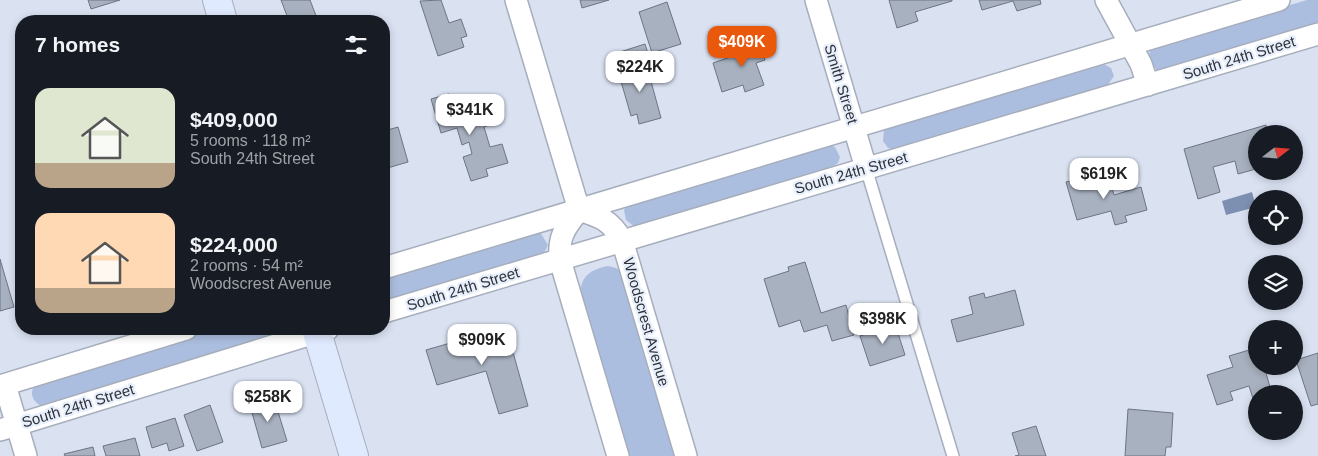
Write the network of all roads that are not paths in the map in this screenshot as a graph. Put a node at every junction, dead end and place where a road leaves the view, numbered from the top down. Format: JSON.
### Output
{"nodes":[{"id":1,"x":217,"y":0,"type":"edge"},
{"id":2,"x":516,"y":0,"type":"edge"},
{"id":3,"x":816,"y":0,"type":"edge"},
{"id":4,"x":1106,"y":0,"type":"edge"},
{"id":5,"x":1279,"y":0,"type":"edge"},
{"id":6,"x":221,"y":15,"type":"edge"},
{"id":7,"x":1318,"y":34,"type":"edge"},
{"id":8,"x":1131,"y":43,"type":"junction"},
{"id":9,"x":1148,"y":85,"type":"junction"},
{"id":10,"x":854,"y":128,"type":"junction"},
{"id":11,"x":866,"y":168,"type":"junction"},
{"id":12,"x":579,"y":210,"type":"junction"},
{"id":13,"x":622,"y":240,"type":"junction"},
{"id":14,"x":560,"y":260,"type":"junction"},
{"id":15,"x":390,"y":266,"type":"edge"},
{"id":16,"x":390,"y":310,"type":"edge"},
{"id":17,"x":166,"y":335,"type":"edge"},
{"id":18,"x":304,"y":335,"type":"edge"},
{"id":19,"x":321,"y":335,"type":"edge"},
{"id":20,"x":2,"y":385,"type":"edge"},
{"id":21,"x":8,"y":427,"type":"edge"},
{"id":22,"x":26,"y":456,"type":"edge"},
{"id":23,"x":354,"y":456,"type":"edge"},
{"id":24,"x":618,"y":456,"type":"edge"},
{"id":25,"x":686,"y":456,"type":"edge"},
{"id":26,"x":953,"y":456,"type":"edge"}],
"edges":[{"from":1,"to":6,"type":"main road"},
{"from":2,"to":12,"type":"street"},
{"from":3,"to":10,"type":"street","name":"Smith Street"},
{"from":4,"to":8,"type":"street"},
{"from":5,"to":8,"type":"street"},
{"from":7,"to":9,"type":"street","name":"South 24th Street"},
{"from":8,"to":9,"type":"street"},
{"from":8,"to":10,"type":"street"},
{"from":9,"to":11,"type":"street","name":"South 24th Street"},
{"from":10,"to":11,"type":"street","name":"Smith Street"},
{"from":10,"to":12,"type":"street"},
{"from":11,"to":13,"type":"street","name":"South 24th Street"},
{"from":11,"to":26,"type":"lane"},
{"from":12,"to":13,"type":"street","name":"Woodscrest Avenue"},
{"from":12,"to":14,"type":"street"},
{"from":12,"to":15,"type":"street"},
{"from":13,"to":14,"type":"street","name":"South 24th Street"},
{"from":13,"to":25,"type":"street","name":"Woodscrest Avenue"},
{"from":14,"to":16,"type":"street","name":"South 24th Street"},
{"from":14,"to":24,"type":"street"},
{"from":17,"to":20,"type":"street"},
{"from":18,"to":21,"type":"street","name":"South 24th Street"},
{"from":19,"to":23,"type":"main road"},
{"from":20,"to":21,"type":"street"},
{"from":21,"to":22,"type":"street"}]}
